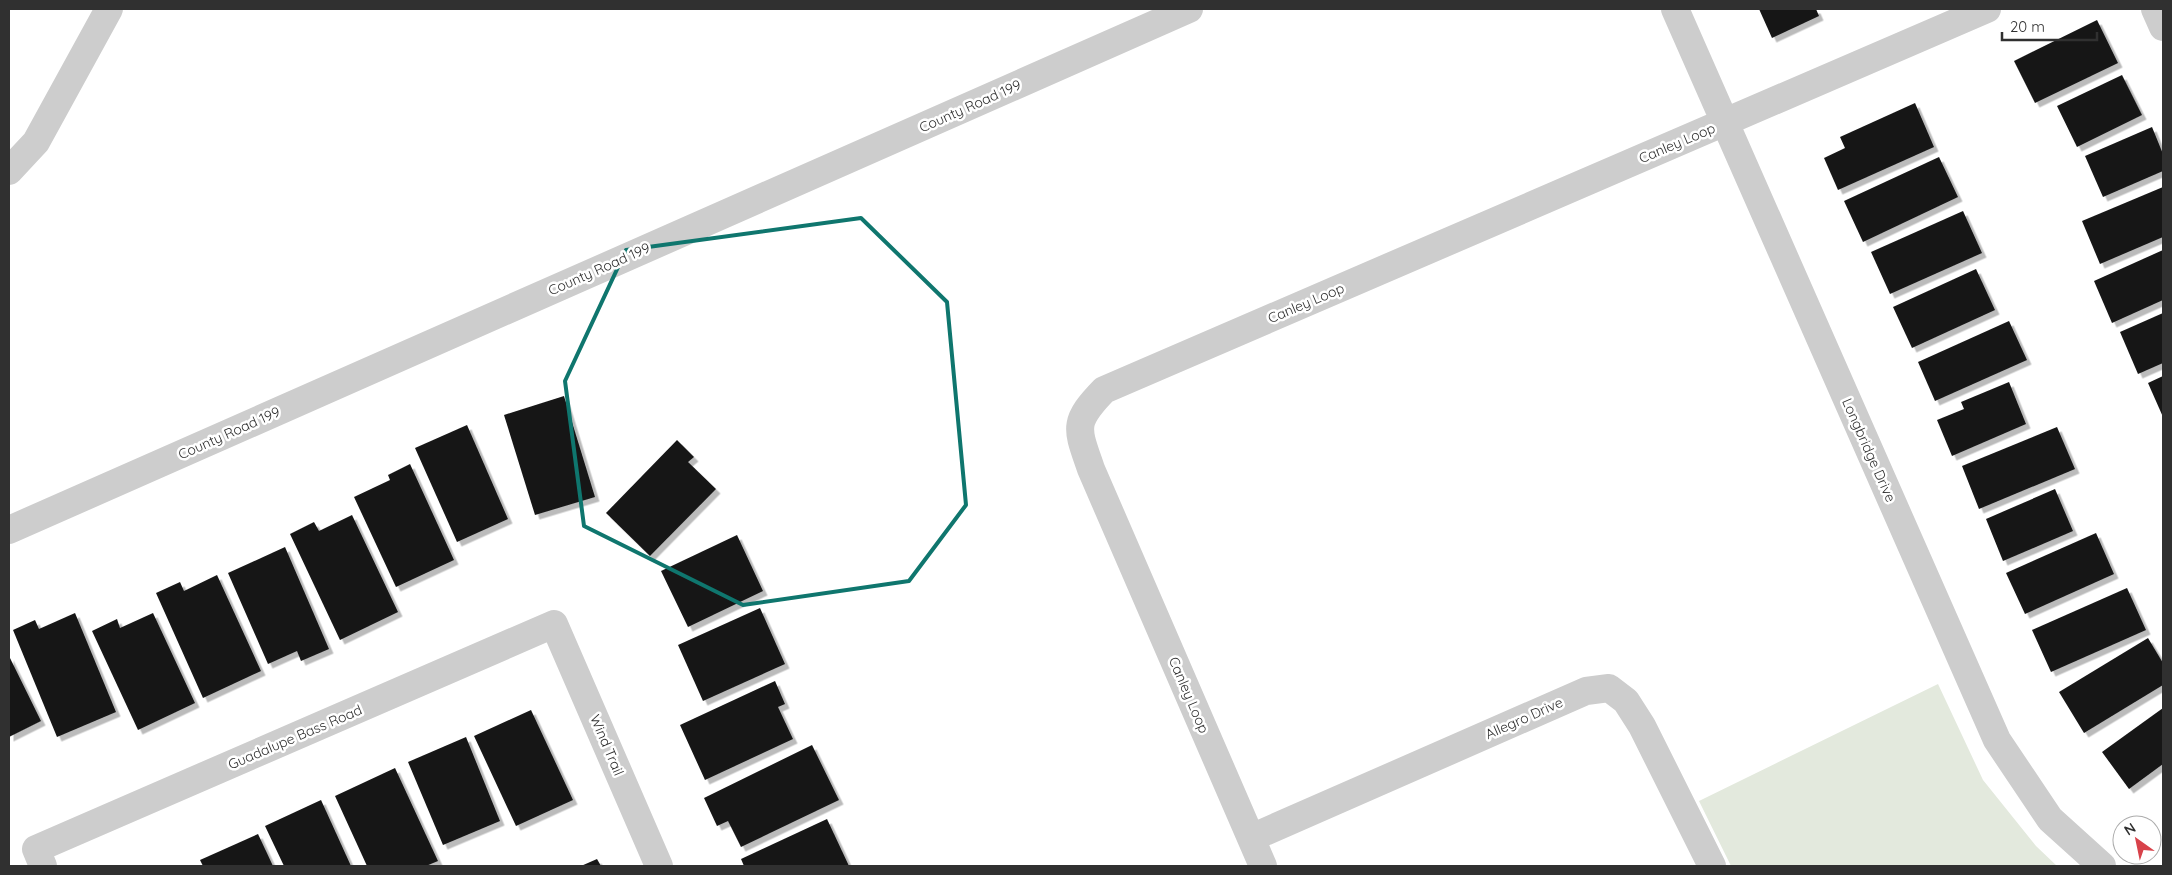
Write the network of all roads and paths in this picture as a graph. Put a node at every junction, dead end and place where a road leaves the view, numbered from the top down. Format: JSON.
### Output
{"nodes":[{"id":1,"x":109,"y":9,"type":"edge"},
{"id":2,"x":1190,"y":9,"type":"edge"},
{"id":3,"x":1675,"y":9,"type":"edge"},
{"id":4,"x":1987,"y":9,"type":"edge"},
{"id":5,"x":2155,"y":9,"type":"edge"},
{"id":6,"x":2163,"y":27,"type":"edge"},
{"id":7,"x":1724,"y":122,"type":"junction"},
{"id":8,"x":9,"y":171,"type":"edge"},
{"id":9,"x":9,"y":530,"type":"edge"},
{"id":10,"x":554,"y":624,"type":"joint"},
{"id":11,"x":1251,"y":838,"type":"junction"},
{"id":12,"x":39,"y":858,"type":"edge"},
{"id":13,"x":659,"y":866,"type":"edge"},
{"id":14,"x":1263,"y":866,"type":"edge"},
{"id":15,"x":1712,"y":866,"type":"edge"},
{"id":16,"x":2102,"y":866,"type":"edge"}],
"edges":[{"from":1,"to":8,"type":"street"},
{"from":2,"to":9,"type":"street","name":"County Road 199"},
{"from":3,"to":7,"type":"street","name":"Longbridge Drive"},
{"from":4,"to":7,"type":"street","name":"Canley Loop"},
{"from":5,"to":6,"type":"street"},
{"from":7,"to":11,"type":"street","name":"Canley Loop"},
{"from":7,"to":16,"type":"street","name":"Longbridge Drive"},
{"from":10,"to":12,"type":"street","name":"Guadalupe Bass Road"},
{"from":10,"to":13,"type":"street","name":"Wind Trail"},
{"from":11,"to":14,"type":"street","name":"Canley Loop"},
{"from":11,"to":15,"type":"street","name":"Allegro Drive"}]}
